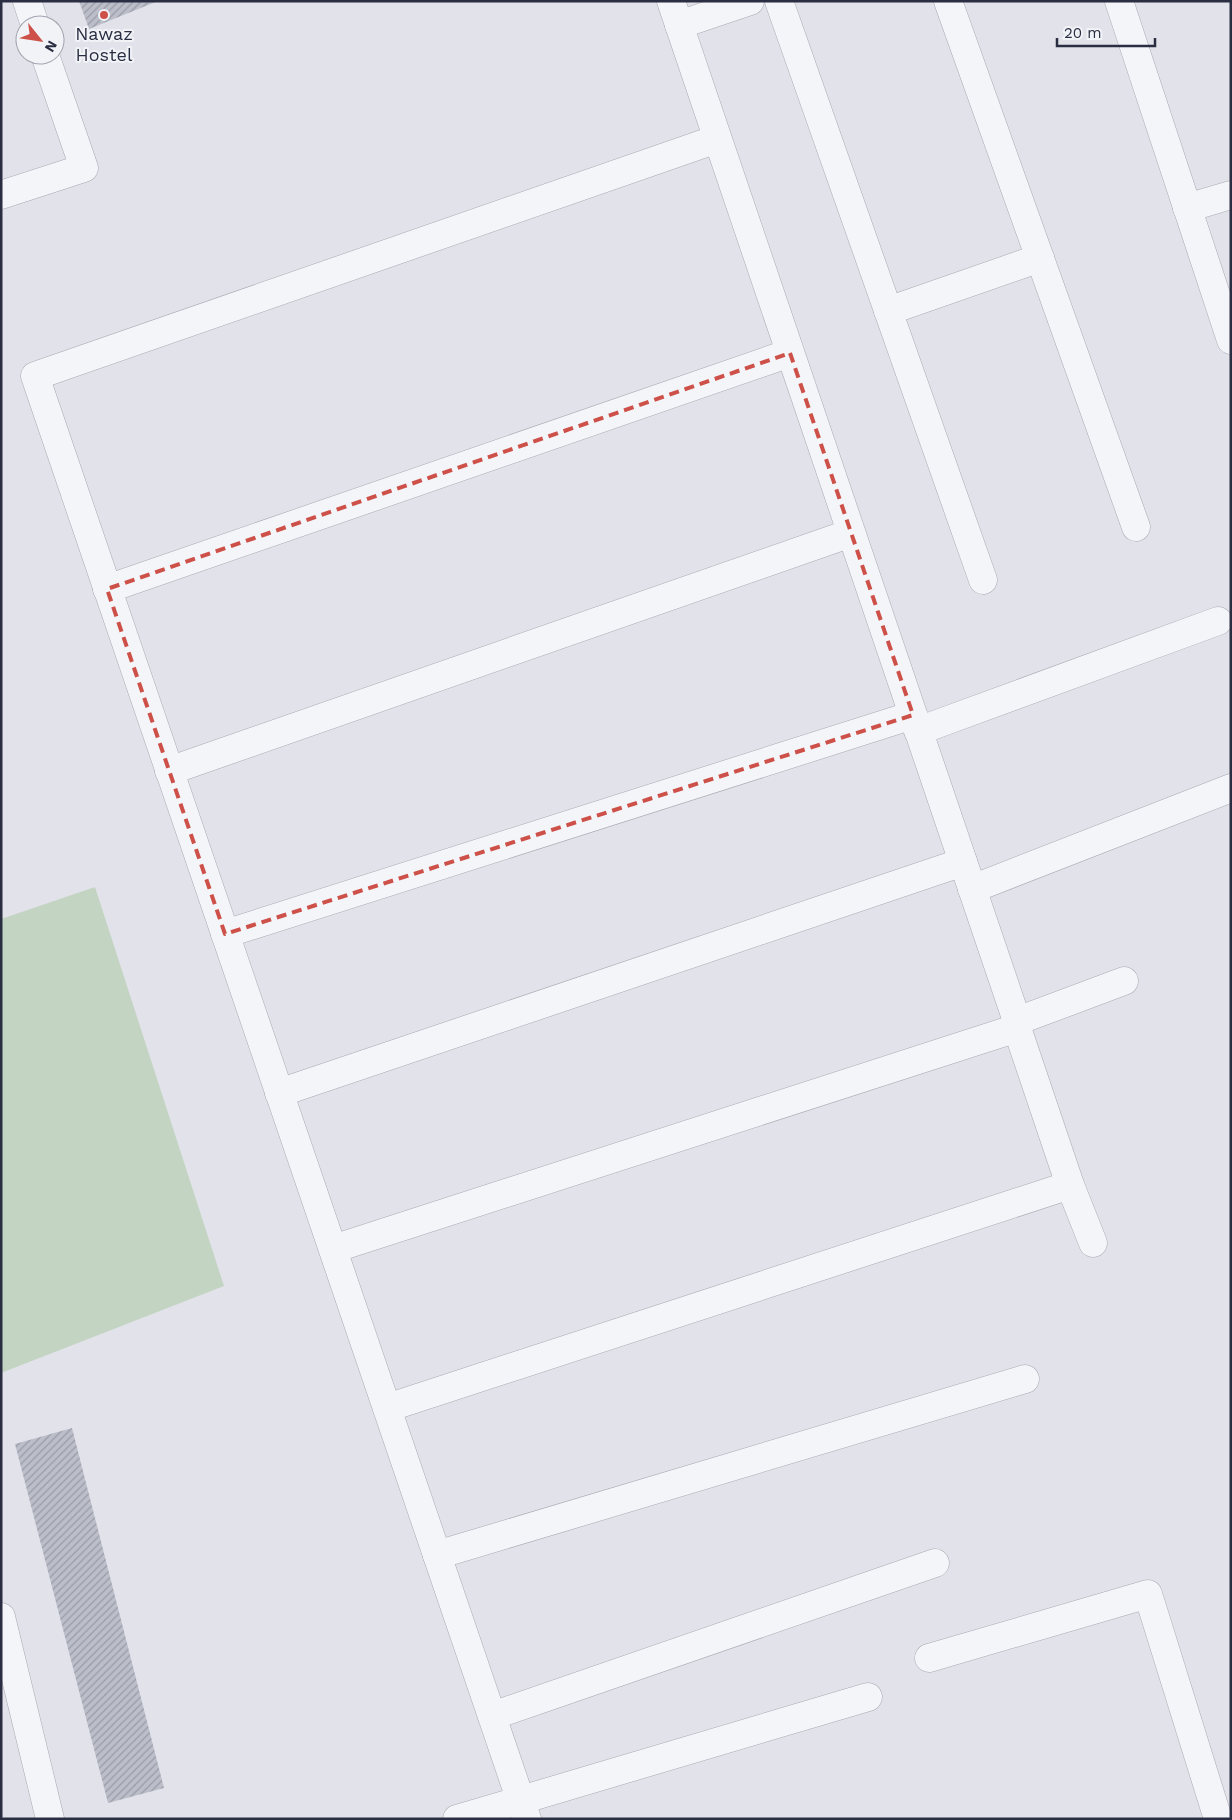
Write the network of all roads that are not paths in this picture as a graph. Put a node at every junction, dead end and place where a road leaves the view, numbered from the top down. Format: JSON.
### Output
{"nodes":[{"id":1,"x":27,"y":1,"type":"edge"},
{"id":2,"x":750,"y":1,"type":"edge"},
{"id":3,"x":779,"y":1,"type":"edge"},
{"id":4,"x":948,"y":1,"type":"edge"},
{"id":5,"x":1119,"y":1,"type":"edge"},
{"id":6,"x":675,"y":13,"type":"edge"},
{"id":7,"x":32,"y":15,"type":"edge"},
{"id":8,"x":48,"y":65,"type":"edge"},
{"id":9,"x":717,"y":139,"type":"junction"},
{"id":10,"x":1,"y":195,"type":"edge"},
{"id":11,"x":1231,"y":196,"type":"edge"},
{"id":12,"x":1187,"y":208,"type":"junction"},
{"id":13,"x":1040,"y":258,"type":"junction"},
{"id":14,"x":888,"y":311,"type":"junction"},
{"id":15,"x":1231,"y":340,"type":"edge"},
{"id":16,"x":790,"y":353,"type":"junction"},
{"id":17,"x":1136,"y":527,"type":"dead end"},
{"id":18,"x":851,"y":534,"type":"junction"},
{"id":19,"x":982,"y":580,"type":"dead end"},
{"id":20,"x":108,"y":589,"type":"junction"},
{"id":21,"x":1218,"y":621,"type":"dead end"},
{"id":22,"x":916,"y":723,"type":"junction"},
{"id":23,"x":169,"y":771,"type":"junction"},
{"id":24,"x":1231,"y":788,"type":"edge"},
{"id":25,"x":964,"y":862,"type":"junction"},
{"id":26,"x":972,"y":889,"type":"junction"},
{"id":27,"x":225,"y":934,"type":"junction"},
{"id":28,"x":1124,"y":981,"type":"dead end"},
{"id":29,"x":1017,"y":1024,"type":"junction"},
{"id":30,"x":280,"y":1093,"type":"junction"},
{"id":31,"x":1070,"y":1185,"type":"junction"},
{"id":32,"x":1093,"y":1243,"type":"dead end"},
{"id":33,"x":332,"y":1249,"type":"junction"},
{"id":34,"x":1025,"y":1379,"type":"dead end"},
{"id":35,"x":387,"y":1408,"type":"junction"},
{"id":36,"x":437,"y":1555,"type":"junction"},
{"id":37,"x":934,"y":1563,"type":"dead end"},
{"id":38,"x":1,"y":1617,"type":"edge"},
{"id":39,"x":929,"y":1658,"type":"dead end"},
{"id":40,"x":868,"y":1697,"type":"dead end"},
{"id":41,"x":492,"y":1716,"type":"junction"},
{"id":42,"x":524,"y":1810,"type":"edge"},
{"id":43,"x":50,"y":1819,"type":"edge"},
{"id":44,"x":457,"y":1819,"type":"edge"},
{"id":45,"x":1218,"y":1819,"type":"edge"}],
"edges":[{"from":1,"to":7,"type":"street"},
{"from":2,"to":6,"type":"street"},
{"from":3,"to":14,"type":"street"},
{"from":4,"to":13,"type":"street"},
{"from":5,"to":12,"type":"street"},
{"from":6,"to":9,"type":"street"},
{"from":8,"to":10,"type":"street"},
{"from":9,"to":16,"type":"street"},
{"from":9,"to":20,"type":"street"},
{"from":11,"to":12,"type":"street"},
{"from":12,"to":15,"type":"street"},
{"from":13,"to":14,"type":"street"},
{"from":13,"to":17,"type":"street"},
{"from":14,"to":19,"type":"street"},
{"from":16,"to":18,"type":"street"},
{"from":16,"to":20,"type":"street"},
{"from":18,"to":22,"type":"street"},
{"from":18,"to":23,"type":"street"},
{"from":20,"to":23,"type":"street"},
{"from":21,"to":22,"type":"street"},
{"from":22,"to":25,"type":"street"},
{"from":22,"to":27,"type":"street"},
{"from":23,"to":27,"type":"street"},
{"from":24,"to":26,"type":"street"},
{"from":25,"to":26,"type":"street"},
{"from":25,"to":30,"type":"street"},
{"from":26,"to":29,"type":"street"},
{"from":27,"to":30,"type":"street"},
{"from":28,"to":29,"type":"street"},
{"from":29,"to":31,"type":"street"},
{"from":29,"to":33,"type":"street"},
{"from":30,"to":33,"type":"street"},
{"from":31,"to":32,"type":"street"},
{"from":31,"to":35,"type":"street"},
{"from":33,"to":35,"type":"street"},
{"from":34,"to":36,"type":"street"},
{"from":35,"to":36,"type":"street"},
{"from":36,"to":41,"type":"street"},
{"from":37,"to":41,"type":"street"},
{"from":38,"to":43,"type":"street"},
{"from":39,"to":45,"type":"street"},
{"from":40,"to":42,"type":"street"},
{"from":41,"to":42,"type":"street"},
{"from":42,"to":44,"type":"street"}]}
